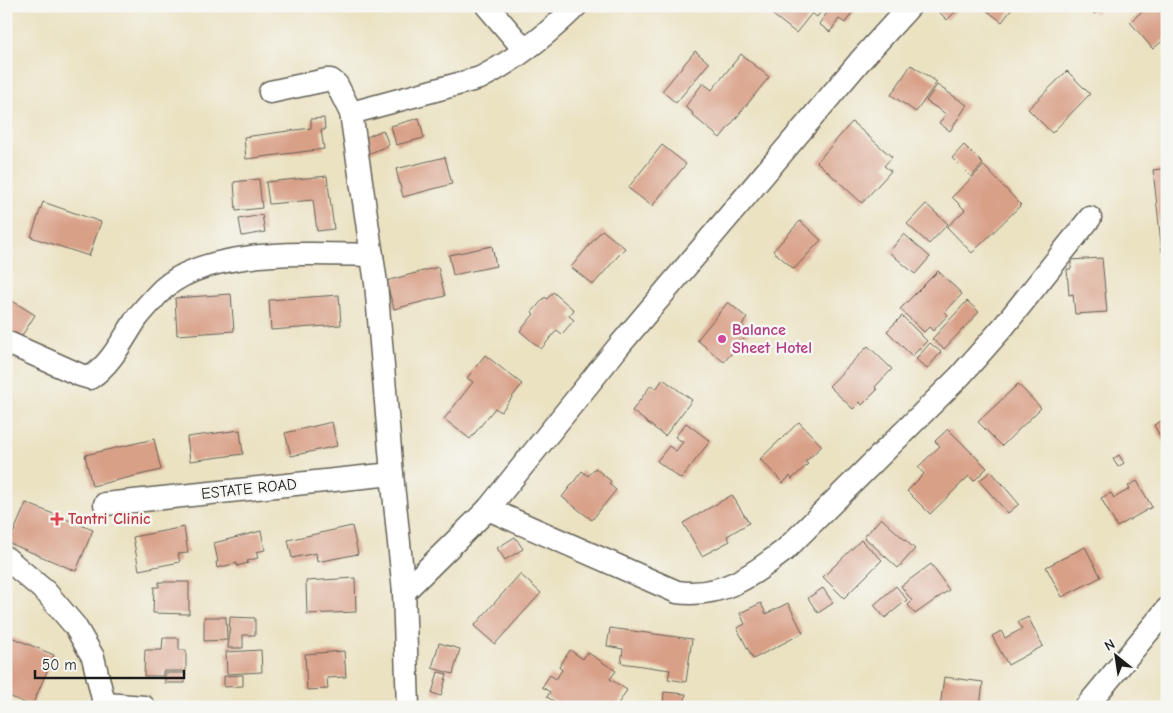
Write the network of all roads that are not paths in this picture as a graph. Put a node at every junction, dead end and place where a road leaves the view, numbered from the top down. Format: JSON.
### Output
{"nodes":[{"id":1,"x":487,"y":6,"type":"edge"},
{"id":2,"x":576,"y":6,"type":"edge"},
{"id":3,"x":910,"y":6,"type":"edge"},
{"id":4,"x":524,"y":49,"type":"junction"},
{"id":5,"x":270,"y":92,"type":"dead end"},
{"id":6,"x":351,"y":113,"type":"junction"},
{"id":7,"x":1090,"y":218,"type":"dead end"},
{"id":8,"x":372,"y":255,"type":"junction"},
{"id":9,"x":6,"y":342,"type":"edge"},
{"id":10,"x":392,"y":474,"type":"junction"},
{"id":11,"x":105,"y":504,"type":"dead end"},
{"id":12,"x":488,"y":509,"type":"junction"},
{"id":13,"x":6,"y":558,"type":"edge"},
{"id":14,"x":404,"y":592,"type":"junction"},
{"id":15,"x":1167,"y":609,"type":"edge"},
{"id":16,"x":106,"y":705,"type":"edge"},
{"id":17,"x":144,"y":707,"type":"edge"},
{"id":18,"x":408,"y":707,"type":"edge"},
{"id":19,"x":1086,"y":707,"type":"edge"}],
"edges":[{"from":1,"to":4,"type":"street"},
{"from":2,"to":4,"type":"street"},
{"from":3,"to":12,"type":"street"},
{"from":4,"to":6,"type":"street"},
{"from":5,"to":6,"type":"street"},
{"from":6,"to":8,"type":"street"},
{"from":7,"to":12,"type":"street"},
{"from":8,"to":9,"type":"street"},
{"from":8,"to":10,"type":"street"},
{"from":10,"to":11,"type":"street","name":"ESTATE ROAD"},
{"from":10,"to":14,"type":"street"},
{"from":12,"to":14,"type":"street"},
{"from":13,"to":16,"type":"street"},
{"from":14,"to":18,"type":"street"},
{"from":15,"to":19,"type":"street"},
{"from":16,"to":17,"type":"street"}]}
